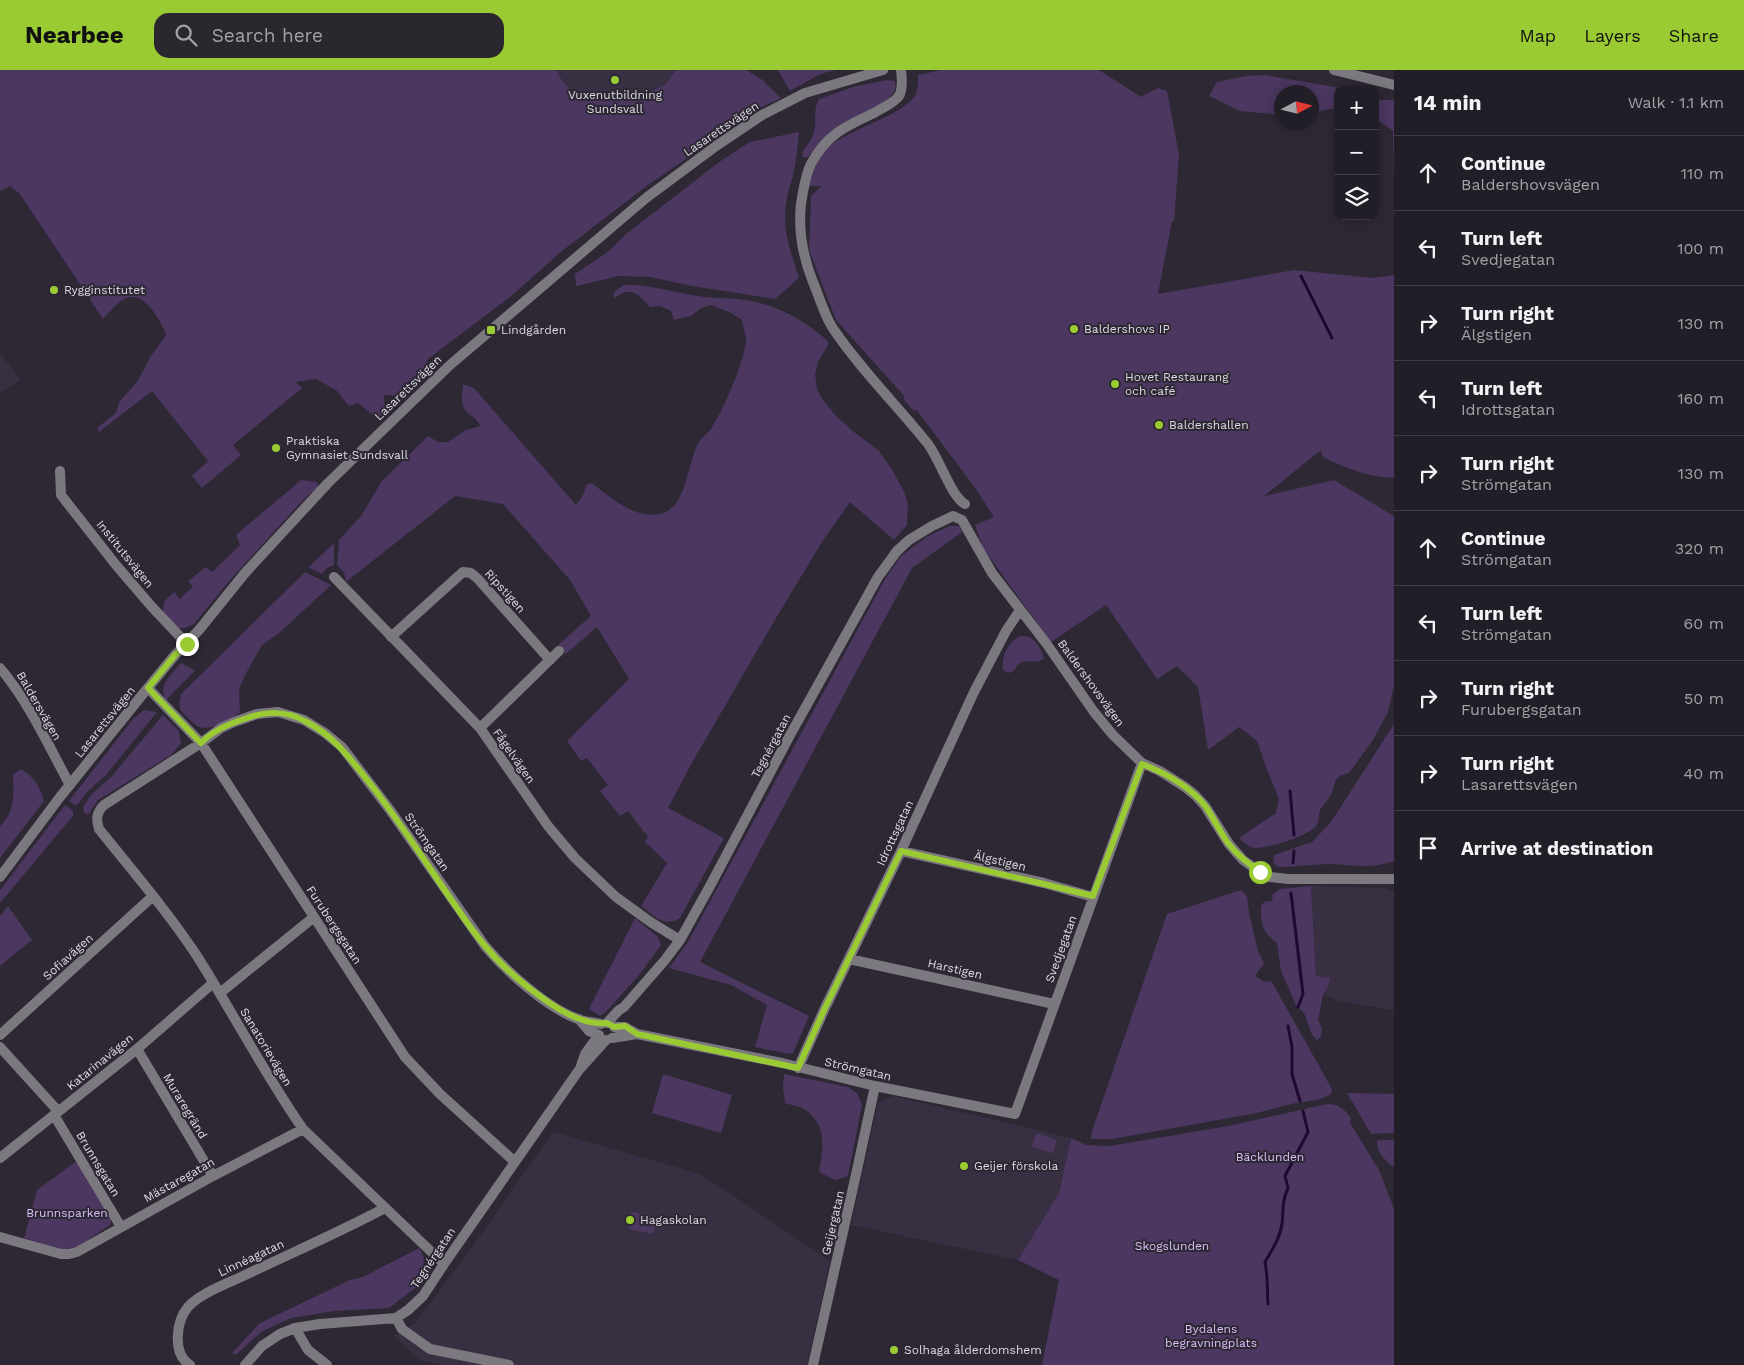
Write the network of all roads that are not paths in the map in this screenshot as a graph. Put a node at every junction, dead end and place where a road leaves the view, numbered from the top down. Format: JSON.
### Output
{"nodes":[{"id":1,"x":884,"y":70,"type":"edge"},
{"id":2,"x":901,"y":70,"type":"edge"},
{"id":3,"x":1334,"y":70,"type":"edge"},
{"id":4,"x":1394,"y":85,"type":"edge"},
{"id":5,"x":60,"y":471,"type":"dead end"},
{"id":6,"x":965,"y":504,"type":"dead end"},
{"id":7,"x":956,"y":517,"type":"joint"},
{"id":8,"x":334,"y":577,"type":"dead end"},
{"id":9,"x":1020,"y":610,"type":"junction"},
{"id":10,"x":390,"y":636,"type":"junction"},
{"id":11,"x":187,"y":644,"type":"junction"},
{"id":12,"x":559,"y":651,"type":"dead end"},
{"id":13,"x":550,"y":660,"type":"junction"},
{"id":14,"x":0,"y":668,"type":"edge"},
{"id":15,"x":148,"y":688,"type":"junction"},
{"id":16,"x":480,"y":728,"type":"junction"},
{"id":17,"x":201,"y":743,"type":"junction"},
{"id":18,"x":1142,"y":764,"type":"junction"},
{"id":19,"x":70,"y":785,"type":"junction"},
{"id":20,"x":96,"y":820,"type":"joint"},
{"id":21,"x":901,"y":851,"type":"junction"},
{"id":22,"x":0,"y":877,"type":"edge"},
{"id":23,"x":1394,"y":879,"type":"edge"},
{"id":24,"x":1093,"y":896,"type":"junction"},
{"id":25,"x":152,"y":897,"type":"junction"},
{"id":26,"x":314,"y":917,"type":"junction"},
{"id":27,"x":680,"y":940,"type":"junction"},
{"id":28,"x":849,"y":959,"type":"junction"},
{"id":29,"x":214,"y":983,"type":"junction"},
{"id":30,"x":220,"y":993,"type":"junction"},
{"id":31,"x":1054,"y":1004,"type":"junction"},
{"id":32,"x":579,"y":1020,"type":"junction"},
{"id":33,"x":607,"y":1025,"type":"junction"},
{"id":34,"x":637,"y":1034,"type":"junction"},
{"id":35,"x":0,"y":1035,"type":"edge"},
{"id":36,"x":606,"y":1038,"type":"junction"},
{"id":37,"x":0,"y":1047,"type":"edge"},
{"id":38,"x":137,"y":1049,"type":"junction"},
{"id":39,"x":798,"y":1068,"type":"junction"},
{"id":40,"x":874,"y":1086,"type":"junction"},
{"id":41,"x":56,"y":1113,"type":"junction"},
{"id":42,"x":1015,"y":1114,"type":"joint"},
{"id":43,"x":303,"y":1129,"type":"junction"},
{"id":44,"x":0,"y":1158,"type":"edge"},
{"id":45,"x":515,"y":1162,"type":"junction"},
{"id":46,"x":213,"y":1176,"type":"junction"},
{"id":47,"x":385,"y":1208,"type":"junction"},
{"id":48,"x":121,"y":1226,"type":"junction"},
{"id":49,"x":0,"y":1237,"type":"edge"},
{"id":50,"x":444,"y":1264,"type":"junction"},
{"id":51,"x":396,"y":1318,"type":"junction"},
{"id":52,"x":295,"y":1328,"type":"junction"},
{"id":53,"x":312,"y":1354,"type":"junction"},
{"id":54,"x":190,"y":1365,"type":"edge"},
{"id":55,"x":245,"y":1365,"type":"edge"},
{"id":56,"x":314,"y":1365,"type":"edge"},
{"id":57,"x":327,"y":1365,"type":"edge"},
{"id":58,"x":509,"y":1365,"type":"edge"},
{"id":59,"x":813,"y":1365,"type":"edge"}],
"edges":[{"from":1,"to":11,"type":"street","name":"Lasarettsvägen"},
{"from":2,"to":6,"type":"street"},
{"from":3,"to":4,"type":"street"},
{"from":5,"to":11,"type":"street","name":"Institutsvägen"},
{"from":7,"to":9,"type":"street","name":"Baldershovsvägen"},
{"from":7,"to":27,"type":"street","name":"Tegnérgatan"},
{"from":8,"to":10,"type":"street","name":"Fågelvägen"},
{"from":9,"to":18,"type":"street","name":"Baldershovsvägen"},
{"from":9,"to":21,"type":"street","name":"Idrottsgatan"},
{"from":10,"to":13,"type":"street","name":"Ripstigen"},
{"from":10,"to":16,"type":"street","name":"Fågelvägen"},
{"from":11,"to":15,"type":"street","name":"Lasarettsvägen"},
{"from":12,"to":13,"type":"street"},
{"from":13,"to":16,"type":"street"},
{"from":14,"to":19,"type":"street","name":"Baldersvägen"},
{"from":15,"to":17,"type":"street","name":"Furubergsgatan"},
{"from":15,"to":19,"type":"street","name":"Lasarettsvägen"},
{"from":16,"to":27,"type":"street","name":"Fågelvägen"},
{"from":17,"to":20,"type":"street","name":"Strömgatan"},
{"from":17,"to":26,"type":"street","name":"Furubergsgatan"},
{"from":17,"to":32,"type":"street","name":"Strömgatan"},
{"from":18,"to":23,"type":"street","name":"Baldershovsvägen"},
{"from":18,"to":24,"type":"street","name":"Svedjegatan"},
{"from":19,"to":22,"type":"street","name":"Lasarettsvägen"},
{"from":20,"to":25,"type":"street","name":"Sanatorievägen"},
{"from":21,"to":24,"type":"street","name":"Älgstigen"},
{"from":21,"to":28,"type":"street","name":"Idrottsgatan"},
{"from":24,"to":31,"type":"street","name":"Svedjegatan"},
{"from":25,"to":29,"type":"street","name":"Sanatorievägen"},
{"from":25,"to":35,"type":"street","name":"Sofiavägen"},
{"from":26,"to":30,"type":"street"},
{"from":26,"to":45,"type":"street","name":"Furubergsgatan"},
{"from":27,"to":33,"type":"street","name":"Tegnérgatan"},
{"from":28,"to":31,"type":"street","name":"Harstigen"},
{"from":28,"to":39,"type":"street","name":"Idrottsgatan"},
{"from":29,"to":30,"type":"street","name":"Sanatorievägen"},
{"from":29,"to":38,"type":"street","name":"Katarinavägen"},
{"from":30,"to":43,"type":"street","name":"Sanatorievägen"},
{"from":31,"to":42,"type":"street","name":"Svedjegatan"},
{"from":32,"to":33,"type":"street","name":"Strömgatan"},
{"from":32,"to":36,"type":"street","name":"Strömgatan"},
{"from":33,"to":34,"type":"street","name":"Strömgatan"},
{"from":33,"to":36,"type":"street"},
{"from":33,"to":36,"type":"street"},
{"from":34,"to":36,"type":"street","name":"Strömgatan"},
{"from":34,"to":39,"type":"street","name":"Strömgatan"},
{"from":36,"to":45,"type":"street","name":"Tegnérgatan"},
{"from":37,"to":41,"type":"street","name":"Brunnsgatan"},
{"from":38,"to":41,"type":"street","name":"Katarinavägen"},
{"from":38,"to":46,"type":"street","name":"Muraregränd"},
{"from":39,"to":40,"type":"street","name":"Strömgatan"},
{"from":40,"to":42,"type":"street","name":"Strömgatan"},
{"from":40,"to":59,"type":"street","name":"Geijergatan"},
{"from":41,"to":44,"type":"street","name":"Katarinavägen"},
{"from":41,"to":48,"type":"street","name":"Brunnsgatan"},
{"from":43,"to":46,"type":"street","name":"Mästaregatan"},
{"from":43,"to":47,"type":"street","name":"Sanatorievägen"},
{"from":45,"to":50,"type":"street","name":"Tegnérgatan"},
{"from":46,"to":48,"type":"street","name":"Mästaregatan"},
{"from":47,"to":50,"type":"street","name":"Sanatorievägen"},
{"from":47,"to":54,"type":"street","name":"Linnéagatan"},
{"from":48,"to":49,"type":"street","name":"Mästaregatan"},
{"from":50,"to":51,"type":"street","name":"Tegnérgatan"},
{"from":51,"to":52,"type":"street"},
{"from":51,"to":58,"type":"street"},
{"from":52,"to":53,"type":"street"},
{"from":52,"to":55,"type":"street"},
{"from":53,"to":56,"type":"street"},
{"from":53,"to":57,"type":"street"}]}
